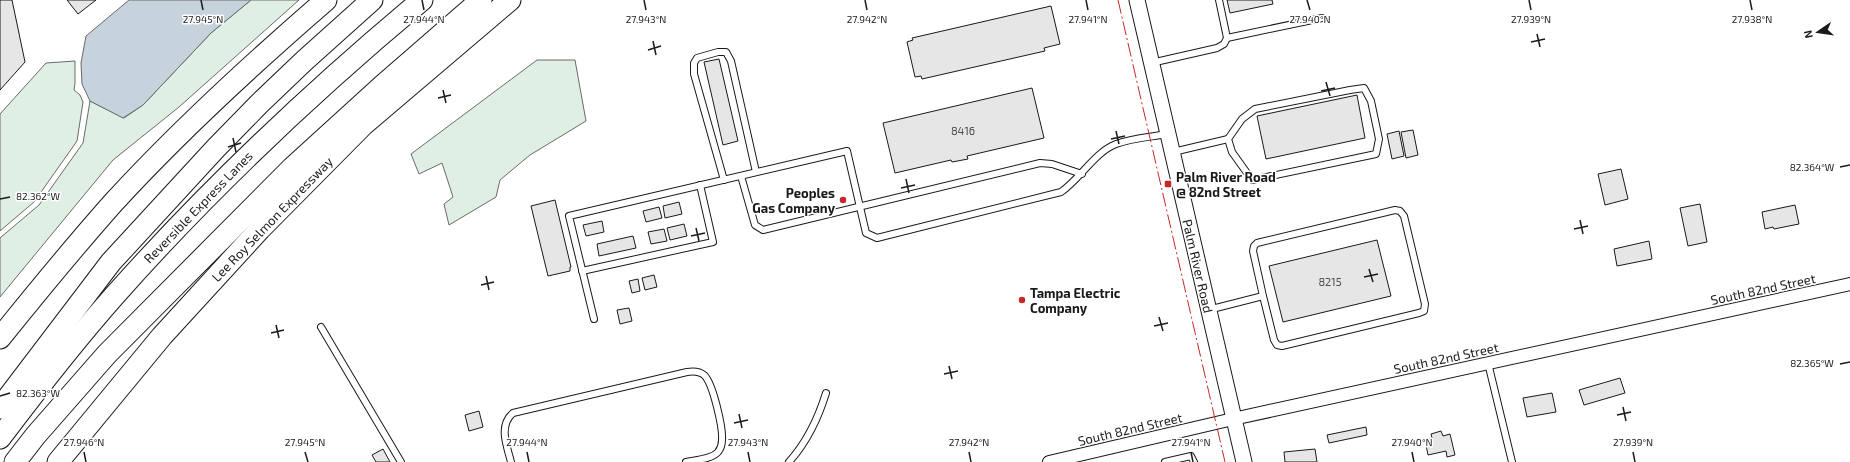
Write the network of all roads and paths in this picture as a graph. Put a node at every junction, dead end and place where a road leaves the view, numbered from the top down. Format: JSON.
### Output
{"nodes":[{"id":1,"x":326,"y":0,"type":"edge"},
{"id":2,"x":372,"y":0,"type":"edge"},
{"id":3,"x":422,"y":0,"type":"edge"},
{"id":4,"x":481,"y":0,"type":"edge"},
{"id":5,"x":510,"y":0,"type":"edge"},
{"id":6,"x":1137,"y":0,"type":"edge"},
{"id":7,"x":1219,"y":0,"type":"edge"},
{"id":8,"x":1322,"y":18,"type":"dead end"},
{"id":9,"x":1227,"y":38,"type":"junction"},
{"id":10,"x":1151,"y":64,"type":"junction"},
{"id":11,"x":1167,"y":134,"type":"junction"},
{"id":12,"x":1228,"y":139,"type":"junction"},
{"id":13,"x":1172,"y":152,"type":"junction"},
{"id":14,"x":756,"y":172,"type":"junction"},
{"id":15,"x":1082,"y":174,"type":"junction"},
{"id":16,"x":741,"y":176,"type":"junction"},
{"id":17,"x":724,"y":180,"type":"junction"},
{"id":18,"x":700,"y":186,"type":"junction"},
{"id":19,"x":860,"y":206,"type":"junction"},
{"id":20,"x":582,"y":271,"type":"junction"},
{"id":21,"x":1850,"y":284,"type":"edge"},
{"id":22,"x":1263,"y":296,"type":"junction"},
{"id":23,"x":1208,"y":310,"type":"junction"},
{"id":24,"x":594,"y":319,"type":"dead end"},
{"id":25,"x":321,"y":326,"type":"dead end"},
{"id":26,"x":0,"y":338,"type":"edge"},
{"id":27,"x":1488,"y":363,"type":"junction"},
{"id":28,"x":826,"y":393,"type":"dead end"},
{"id":29,"x":0,"y":408,"type":"edge"},
{"id":30,"x":1234,"y":419,"type":"junction"},
{"id":31,"x":0,"y":438,"type":"edge"},
{"id":32,"x":15,"y":462,"type":"edge"},
{"id":33,"x":58,"y":462,"type":"edge"},
{"id":34,"x":401,"y":462,"type":"edge"},
{"id":35,"x":511,"y":462,"type":"edge"},
{"id":36,"x":686,"y":462,"type":"edge"},
{"id":37,"x":789,"y":462,"type":"edge"},
{"id":38,"x":1049,"y":462,"type":"edge"},
{"id":39,"x":1165,"y":462,"type":"edge"},
{"id":40,"x":1194,"y":462,"type":"edge"},
{"id":41,"x":1244,"y":462,"type":"edge"},
{"id":42,"x":1512,"y":462,"type":"edge"}],
"edges":[{"from":1,"to":26,"type":"highway"},
{"from":2,"to":29,"type":"highway"},
{"from":3,"to":31,"type":"highway","name":"Reversible Express Lanes"},
{"from":4,"to":32,"type":"highway"},
{"from":5,"to":33,"type":"highway","name":"Lee Roy Selmon Expressway"},
{"from":6,"to":10,"type":"street","name":"Palm River Road"},
{"from":7,"to":9,"type":"lane"},
{"from":8,"to":9,"type":"lane"},
{"from":9,"to":10,"type":"lane"},
{"from":10,"to":11,"type":"street","name":"Palm River Road"},
{"from":11,"to":13,"type":"street","name":"Palm River Road"},
{"from":11,"to":15,"type":"lane"},
{"from":12,"to":12,"type":"lane"},
{"from":12,"to":13,"type":"lane"},
{"from":13,"to":23,"type":"street","name":"Palm River Road"},
{"from":14,"to":16,"type":"lane"},
{"from":14,"to":17,"type":"lane"},
{"from":14,"to":19,"type":"lane"},
{"from":15,"to":19,"type":"lane"},
{"from":15,"to":19,"type":"lane"},
{"from":16,"to":17,"type":"lane"},
{"from":16,"to":19,"type":"lane"},
{"from":17,"to":18,"type":"lane"},
{"from":18,"to":20,"type":"lane"},
{"from":18,"to":20,"type":"lane"},
{"from":20,"to":24,"type":"lane"},
{"from":21,"to":27,"type":"street","name":"South 82nd Street"},
{"from":22,"to":22,"type":"lane"},
{"from":22,"to":23,"type":"lane"},
{"from":23,"to":30,"type":"street","name":"Palm River Road"},
{"from":25,"to":34,"type":"lane"},
{"from":27,"to":30,"type":"street","name":"South 82nd Street"},
{"from":27,"to":42,"type":"lane"},
{"from":28,"to":37,"type":"lane"},
{"from":30,"to":38,"type":"street","name":"South 82nd Street"},
{"from":30,"to":41,"type":"street","name":"Palm River Road"},
{"from":35,"to":36,"type":"lane"},
{"from":39,"to":40,"type":"lane"}]}
